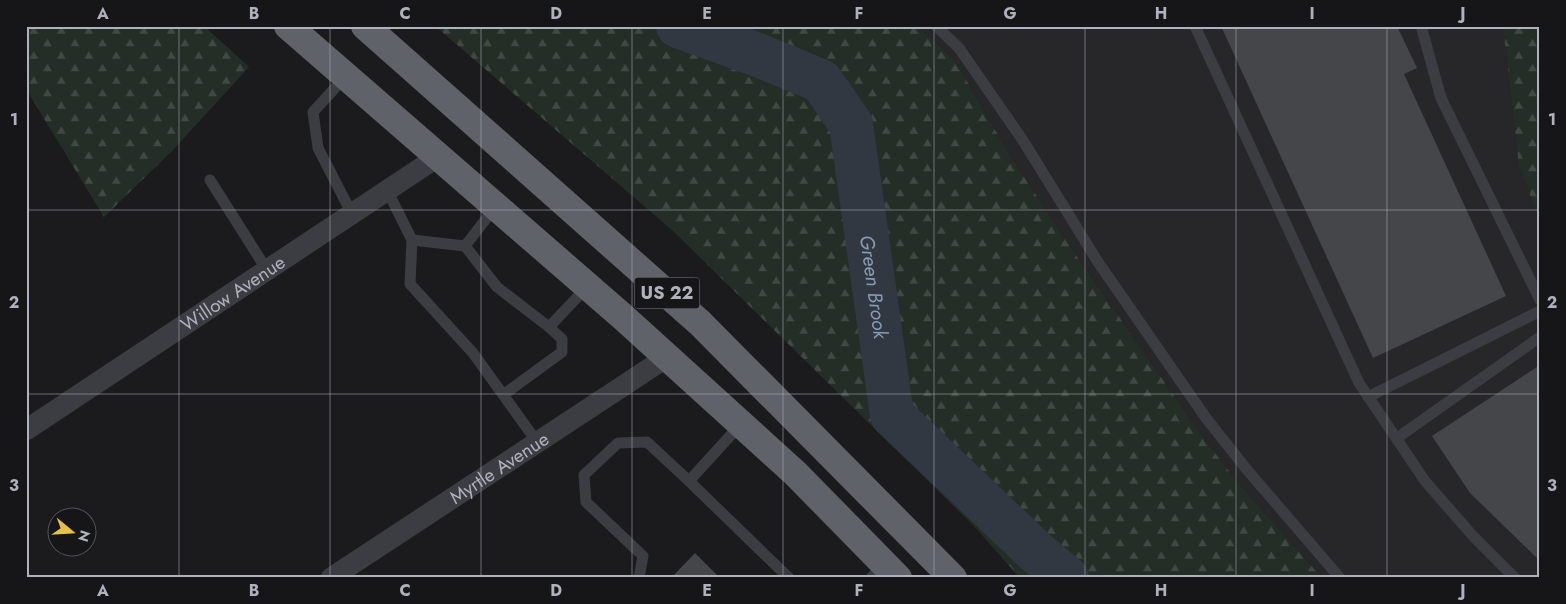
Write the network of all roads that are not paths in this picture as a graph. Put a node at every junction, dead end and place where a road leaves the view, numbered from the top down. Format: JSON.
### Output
{"nodes":[{"id":1,"x":288,"y":26,"type":"edge"},
{"id":2,"x":365,"y":26,"type":"edge"},
{"id":3,"x":936,"y":26,"type":"edge"},
{"id":4,"x":1195,"y":26,"type":"edge"},
{"id":5,"x":1421,"y":26,"type":"edge"},
{"id":6,"x":346,"y":76,"type":"junction"},
{"id":7,"x":439,"y":156,"type":"junction"},
{"id":8,"x":210,"y":180,"type":"dead end"},
{"id":9,"x":388,"y":190,"type":"junction"},
{"id":10,"x":496,"y":206,"type":"junction"},
{"id":11,"x":352,"y":214,"type":"junction"},
{"id":12,"x":412,"y":240,"type":"junction"},
{"id":13,"x":465,"y":246,"type":"junction"},
{"id":14,"x":267,"y":270,"type":"junction"},
{"id":15,"x":588,"y":286,"type":"junction"},
{"id":16,"x":1540,"y":300,"type":"edge"},
{"id":17,"x":1540,"y":311,"type":"edge"},
{"id":18,"x":549,"y":327,"type":"junction"},
{"id":19,"x":1540,"y":337,"type":"edge"},
{"id":20,"x":667,"y":357,"type":"junction"},
{"id":21,"x":503,"y":395,"type":"junction"},
{"id":22,"x":1368,"y":397,"type":"junction"},
{"id":23,"x":741,"y":424,"type":"junction"},
{"id":24,"x":26,"y":430,"type":"edge"},
{"id":25,"x":1397,"y":438,"type":"junction"},
{"id":26,"x":537,"y":442,"type":"junction"},
{"id":27,"x":689,"y":481,"type":"junction"},
{"id":28,"x":884,"y":573,"type":"edge"},
{"id":29,"x":331,"y":578,"type":"edge"},
{"id":30,"x":639,"y":578,"type":"edge"},
{"id":31,"x":789,"y":578,"type":"edge"},
{"id":32,"x":953,"y":578,"type":"edge"},
{"id":33,"x":1340,"y":578,"type":"edge"},
{"id":34,"x":1515,"y":578,"type":"edge"}],
"edges":[{"from":1,"to":6,"type":"highway","number":"US 22"},
{"from":2,"to":32,"type":"highway","number":"US 22"},
{"from":3,"to":33,"type":"lane"},
{"from":4,"to":22,"type":"lane"},
{"from":5,"to":16,"type":"lane"},
{"from":6,"to":7,"type":"highway","number":"US 22"},
{"from":6,"to":11,"type":"lane"},
{"from":7,"to":9,"type":"street","name":"Willow Avenue"},
{"from":7,"to":10,"type":"highway","number":"US 22"},
{"from":8,"to":14,"type":"lane"},
{"from":9,"to":11,"type":"street","name":"Willow Avenue"},
{"from":9,"to":12,"type":"lane"},
{"from":10,"to":13,"type":"lane"},
{"from":10,"to":15,"type":"highway","number":"US 22"},
{"from":11,"to":14,"type":"street","name":"Willow Avenue"},
{"from":12,"to":13,"type":"lane"},
{"from":12,"to":21,"type":"lane"},
{"from":13,"to":18,"type":"lane"},
{"from":14,"to":24,"type":"street","name":"Willow Avenue"},
{"from":15,"to":18,"type":"lane"},
{"from":15,"to":20,"type":"highway","number":"US 22"},
{"from":17,"to":22,"type":"lane"},
{"from":18,"to":21,"type":"lane"},
{"from":19,"to":25,"type":"lane"},
{"from":20,"to":23,"type":"highway","number":"US 22"},
{"from":20,"to":26,"type":"street","name":"Myrtle Avenue"},
{"from":21,"to":26,"type":"lane"},
{"from":22,"to":25,"type":"lane"},
{"from":23,"to":27,"type":"lane"},
{"from":23,"to":28,"type":"highway","number":"US 22"},
{"from":25,"to":34,"type":"lane"},
{"from":26,"to":29,"type":"street","name":"Myrtle Avenue"},
{"from":27,"to":30,"type":"lane"},
{"from":27,"to":31,"type":"lane"}]}
